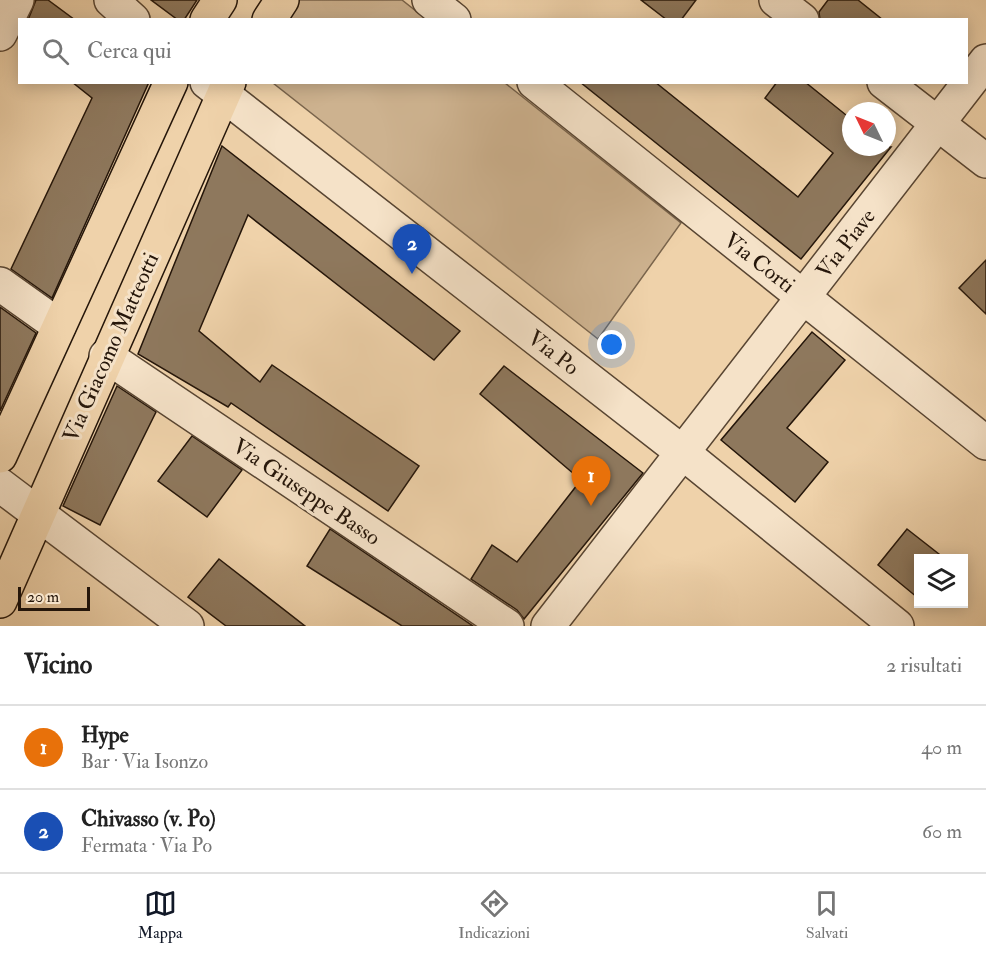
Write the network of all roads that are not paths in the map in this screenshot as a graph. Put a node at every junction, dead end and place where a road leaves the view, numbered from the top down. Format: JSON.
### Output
{"nodes":[{"id":1,"x":17,"y":0,"type":"edge"},
{"id":2,"x":111,"y":0,"type":"edge"},
{"id":3,"x":220,"y":0,"type":"edge"},
{"id":4,"x":282,"y":0,"type":"edge"},
{"id":5,"x":429,"y":0,"type":"edge"},
{"id":6,"x":776,"y":0,"type":"edge"},
{"id":7,"x":131,"y":18,"type":"edge"},
{"id":8,"x":208,"y":18,"type":"edge"},
{"id":9,"x":270,"y":18,"type":"edge"},
{"id":10,"x":452,"y":18,"type":"edge"},
{"id":11,"x":799,"y":18,"type":"edge"},
{"id":12,"x":0,"y":34,"type":"edge"},
{"id":13,"x":986,"y":62,"type":"edge"},
{"id":14,"x":170,"y":84,"type":"edge"},
{"id":15,"x":537,"y":84,"type":"edge"},
{"id":16,"x":887,"y":84,"type":"edge"},
{"id":17,"x":219,"y":86,"type":"edge"},
{"id":18,"x":938,"y":123,"type":"junction"},
{"id":19,"x":986,"y":161,"type":"edge"},
{"id":20,"x":0,"y":284,"type":"edge"},
{"id":21,"x":803,"y":296,"type":"junction"},
{"id":22,"x":59,"y":326,"type":"junction"},
{"id":23,"x":106,"y":356,"type":"junction"},
{"id":24,"x":986,"y":443,"type":"edge"},
{"id":25,"x":682,"y":452,"type":"junction"},
{"id":26,"x":0,"y":456,"type":"edge"},
{"id":27,"x":0,"y":485,"type":"edge"},
{"id":28,"x":37,"y":515,"type":"junction"},
{"id":29,"x":0,"y":601,"type":"edge"},
{"id":30,"x":187,"y":626,"type":"edge"},
{"id":31,"x":507,"y":626,"type":"edge"},
{"id":32,"x":548,"y":626,"type":"edge"},
{"id":33,"x":897,"y":626,"type":"edge"}],
"edges":[{"from":1,"to":12,"type":"street"},
{"from":2,"to":7,"type":"street"},
{"from":3,"to":8,"type":"main road"},
{"from":4,"to":9,"type":"main road"},
{"from":5,"to":10,"type":"street"},
{"from":6,"to":11,"type":"street"},
{"from":13,"to":18,"type":"street","name":"Via Piave"},
{"from":14,"to":22,"type":"main road"},
{"from":15,"to":21,"type":"street","name":"Via Corti"},
{"from":16,"to":18,"type":"street"},
{"from":17,"to":23,"type":"main road","name":"Via Giacomo Matteotti"},
{"from":17,"to":25,"type":"street","name":"Via Po"},
{"from":18,"to":19,"type":"street"},
{"from":18,"to":21,"type":"street","name":"Via Piave"},
{"from":20,"to":22,"type":"street"},
{"from":21,"to":24,"type":"street","name":"Via Corti"},
{"from":21,"to":25,"type":"street","name":"Via Piave"},
{"from":22,"to":26,"type":"main road"},
{"from":23,"to":28,"type":"main road","name":"Via Giacomo Matteotti"},
{"from":23,"to":31,"type":"street","name":"Via Giuseppe Basso"},
{"from":25,"to":32,"type":"street","name":"Via Piave"},
{"from":25,"to":33,"type":"street","name":"Via Po"},
{"from":27,"to":28,"type":"street"},
{"from":28,"to":29,"type":"main road","name":"Via Giacomo Matteotti"},
{"from":28,"to":30,"type":"street"}]}
